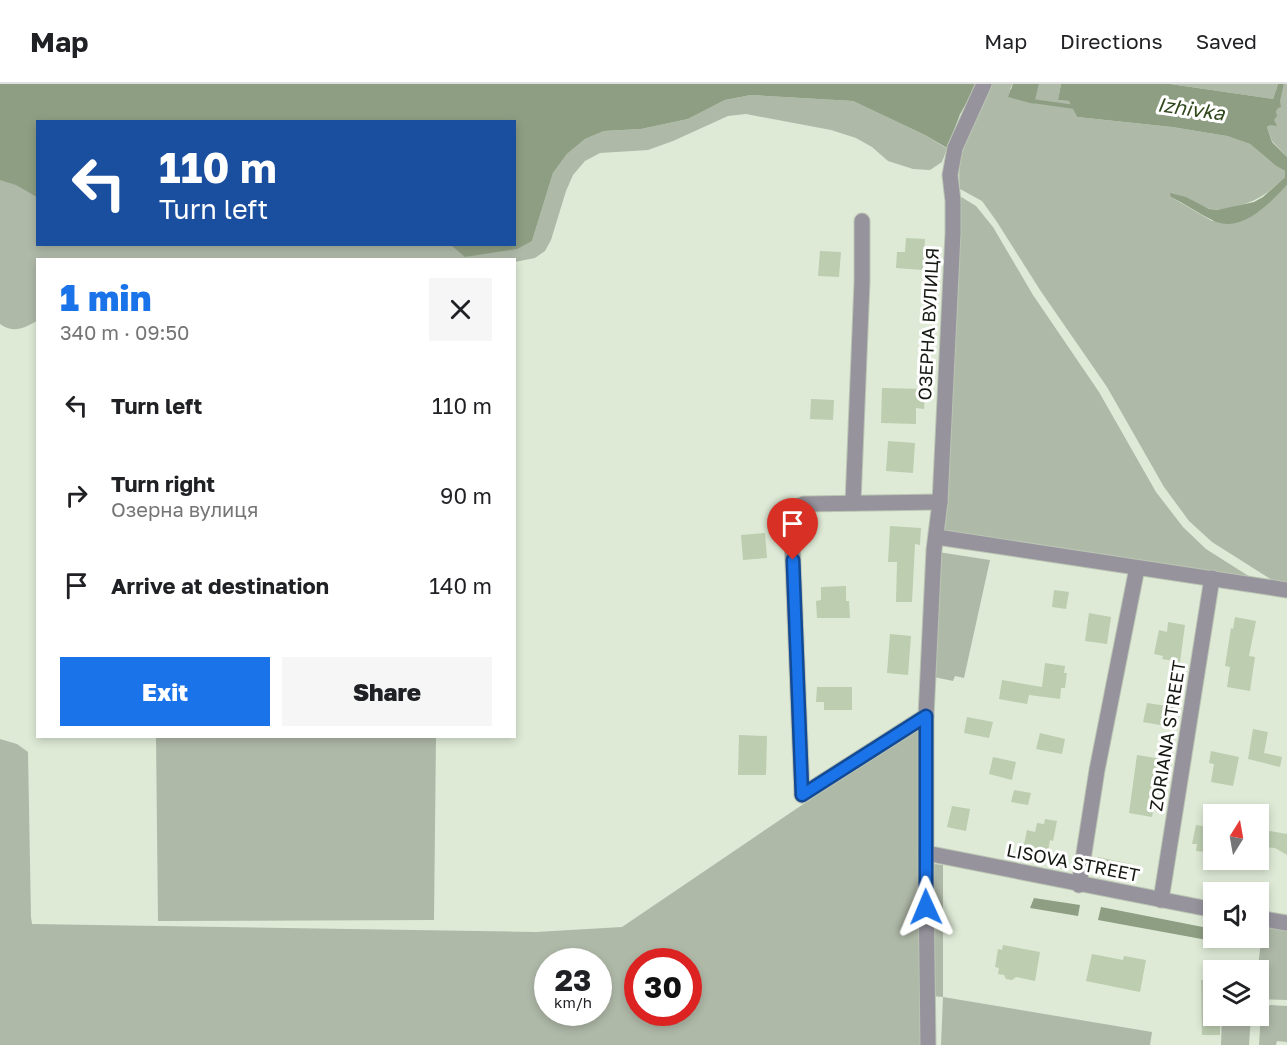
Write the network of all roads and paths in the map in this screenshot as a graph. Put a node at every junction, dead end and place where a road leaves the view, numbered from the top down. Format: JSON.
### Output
{"nodes":[{"id":1,"x":984,"y":84,"type":"edge"},
{"id":2,"x":862,"y":221,"type":"dead end"},
{"id":3,"x":940,"y":502,"type":"junction"},
{"id":4,"x":854,"y":503,"type":"junction"},
{"id":5,"x":937,"y":537,"type":"junction"},
{"id":6,"x":1137,"y":568,"type":"junction"},
{"id":7,"x":1212,"y":578,"type":"junction"},
{"id":8,"x":1287,"y":590,"type":"edge"},
{"id":9,"x":926,"y":716,"type":"junction"},
{"id":10,"x":926,"y":853,"type":"junction"},
{"id":11,"x":1078,"y":885,"type":"junction"},
{"id":12,"x":1161,"y":900,"type":"junction"},
{"id":13,"x":1203,"y":908,"type":"edge"},
{"id":14,"x":1269,"y":920,"type":"edge"},
{"id":15,"x":1287,"y":923,"type":"edge"},
{"id":16,"x":928,"y":1045,"type":"edge"}],
"edges":[{"from":1,"to":3,"type":"street","name":"ОЗЕРНА ВУЛИЦЯ"},
{"from":2,"to":4,"type":"street"},
{"from":3,"to":4,"type":"street"},
{"from":3,"to":5,"type":"street","name":"ОЗЕРНА ВУЛИЦЯ"},
{"from":4,"to":9,"type":"street"},
{"from":5,"to":6,"type":"street"},
{"from":5,"to":9,"type":"street","name":"ОЗЕРНА ВУЛИЦЯ"},
{"from":6,"to":7,"type":"street"},
{"from":6,"to":11,"type":"street"},
{"from":7,"to":8,"type":"street"},
{"from":7,"to":12,"type":"street","name":"ZORIANA STREET"},
{"from":9,"to":10,"type":"street","name":"ОЗЕРНА ВУЛИЦЯ"},
{"from":10,"to":11,"type":"street","name":"LISOVA STREET"},
{"from":10,"to":16,"type":"street","name":"ОЗЕРНА ВУЛИЦЯ"},
{"from":11,"to":12,"type":"street","name":"LISOVA STREET"},
{"from":12,"to":13,"type":"street","name":"LISOVA STREET"},
{"from":14,"to":15,"type":"street"}]}
